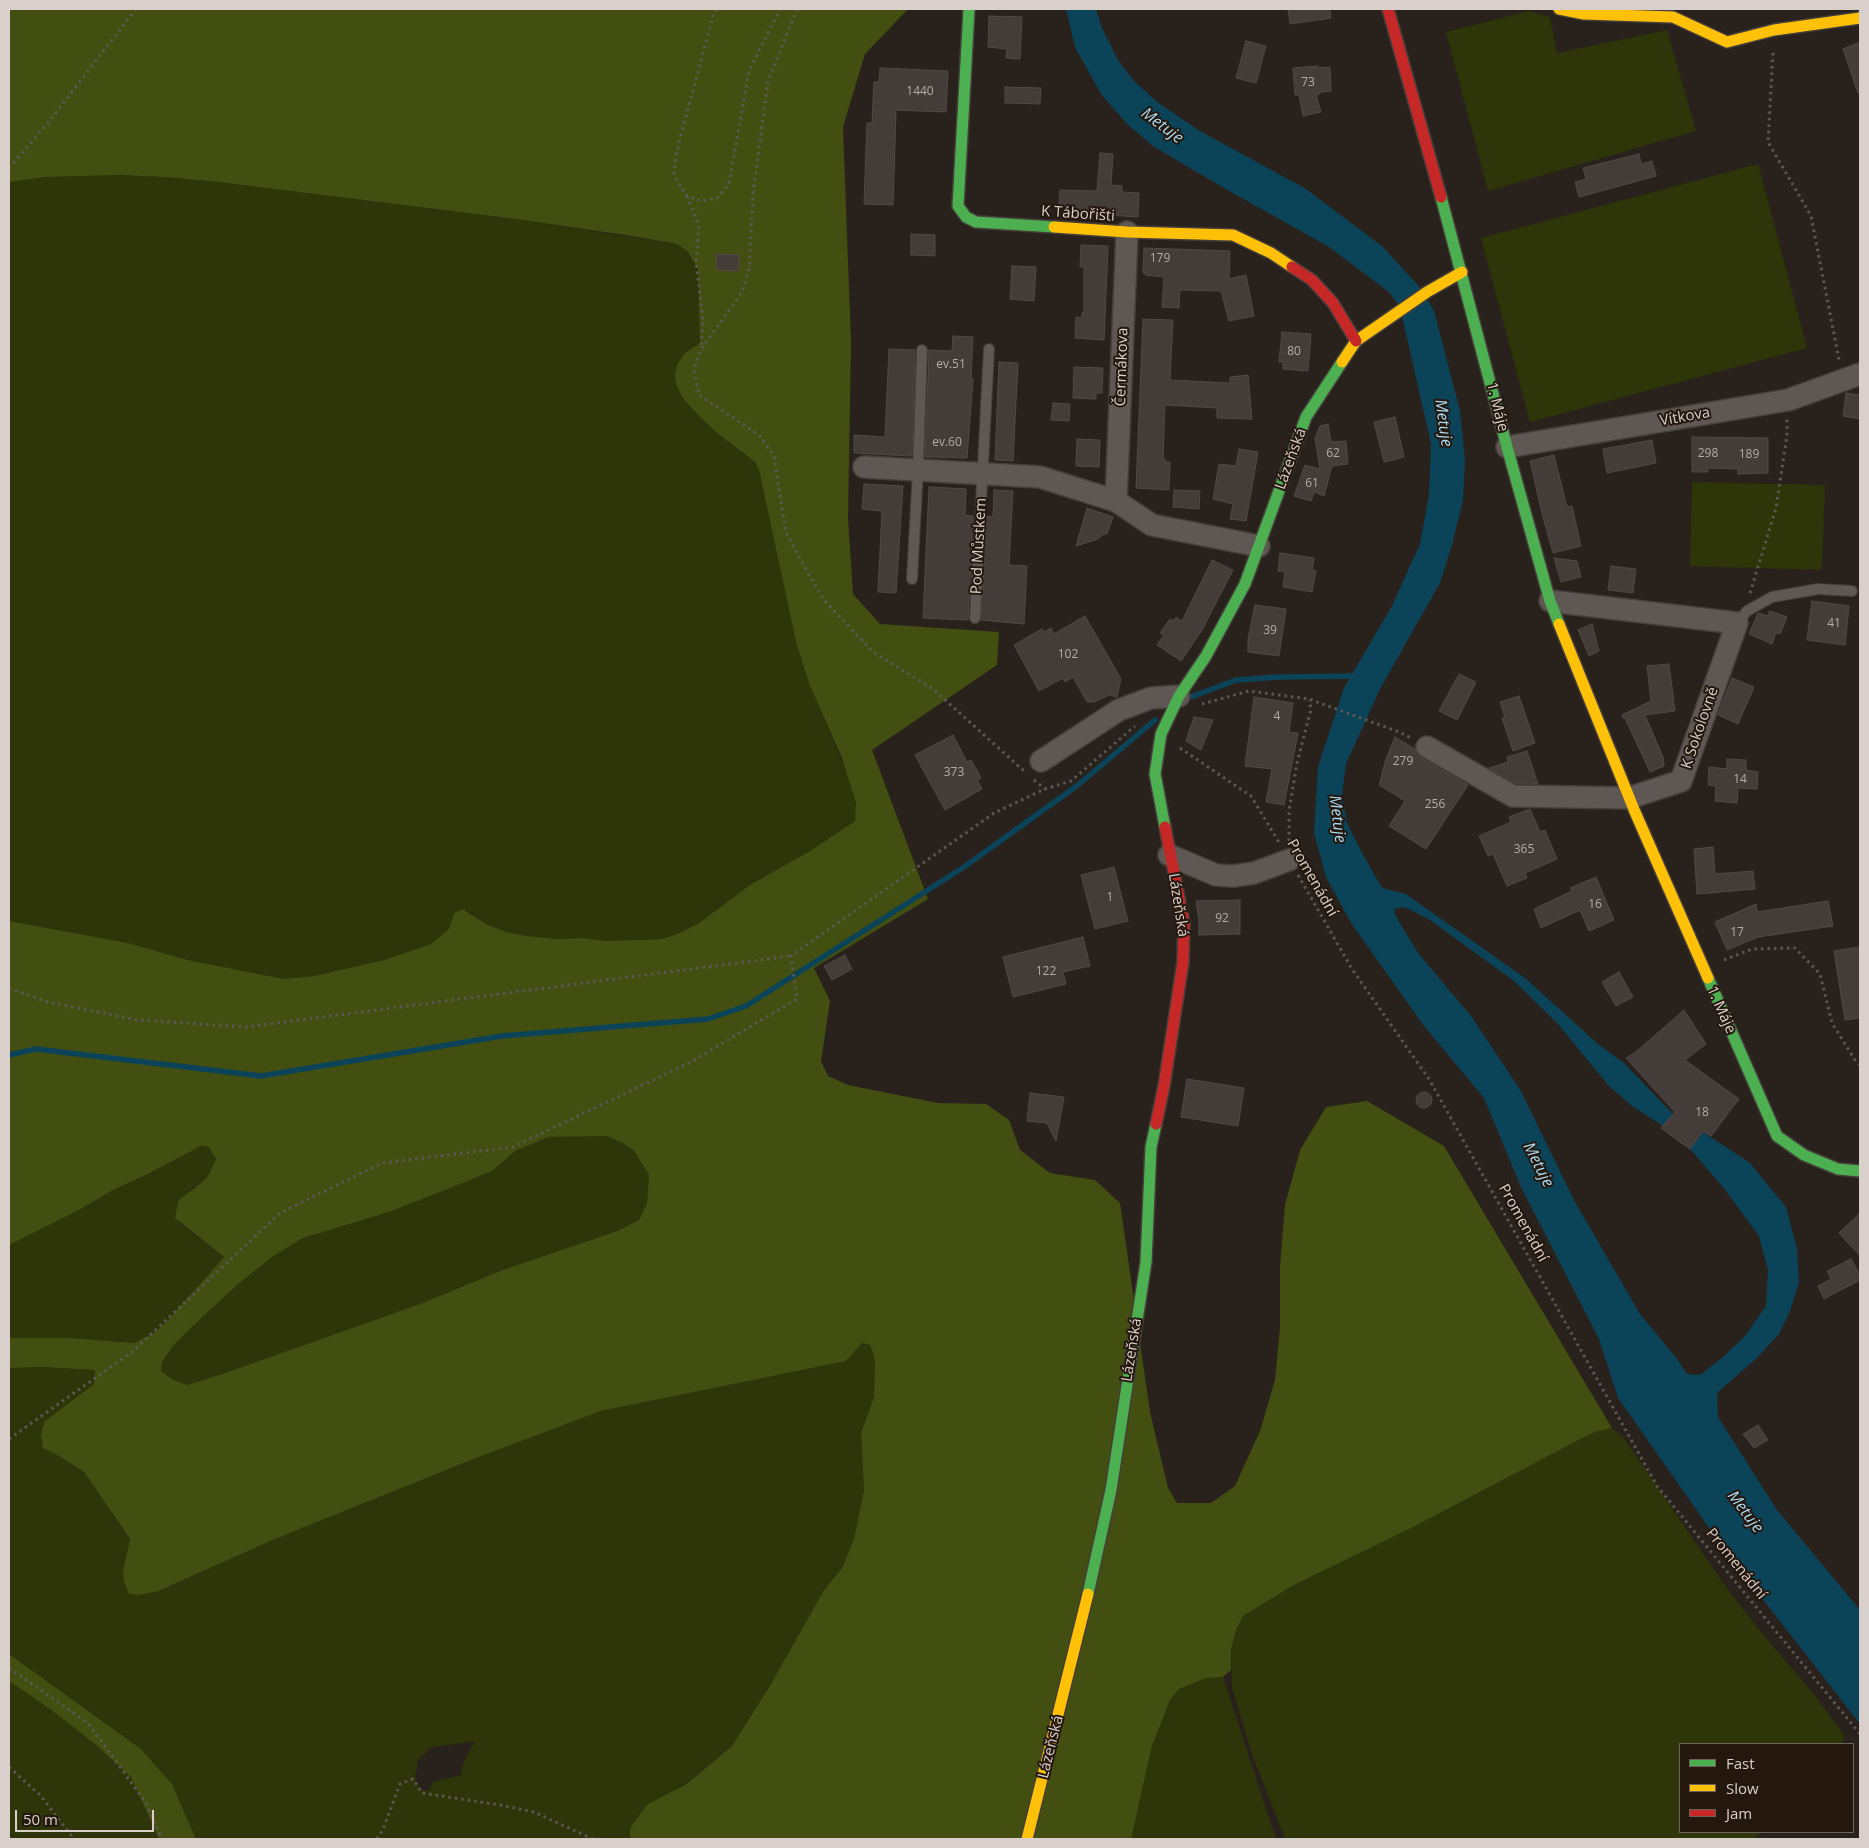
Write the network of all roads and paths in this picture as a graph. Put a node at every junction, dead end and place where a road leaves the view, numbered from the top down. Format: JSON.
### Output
{"nodes":[{"id":1,"x":136,"y":9,"type":"edge"},
{"id":2,"x":717,"y":9,"type":"edge"},
{"id":3,"x":780,"y":9,"type":"edge"},
{"id":4,"x":797,"y":9,"type":"edge"},
{"id":5,"x":969,"y":9,"type":"edge"},
{"id":6,"x":1388,"y":9,"type":"edge"},
{"id":7,"x":1559,"y":9,"type":"edge"},
{"id":8,"x":1860,"y":18,"type":"edge"},
{"id":9,"x":1774,"y":30,"type":"junction"},
{"id":10,"x":9,"y":168,"type":"edge"},
{"id":11,"x":687,"y":196,"type":"junction"},
{"id":12,"x":1127,"y":232,"type":"junction"},
{"id":13,"x":1462,"y":272,"type":"junction"},
{"id":14,"x":1356,"y":341,"type":"junction"},
{"id":15,"x":989,"y":349,"type":"dead end"},
{"id":16,"x":922,"y":350,"type":"dead end"},
{"id":17,"x":700,"y":351,"type":"junction"},
{"id":18,"x":1832,"y":366,"type":"dead end"},
{"id":19,"x":1860,"y":374,"type":"edge"},
{"id":20,"x":1788,"y":400,"type":"junction"},
{"id":21,"x":1507,"y":447,"type":"junction"},
{"id":22,"x":864,"y":467,"type":"dead end"},
{"id":23,"x":918,"y":469,"type":"junction"},
{"id":24,"x":983,"y":474,"type":"junction"},
{"id":25,"x":1116,"y":502,"type":"junction"},
{"id":26,"x":1259,"y":546,"type":"junction"},
{"id":27,"x":912,"y":578,"type":"dead end"},
{"id":28,"x":1852,"y":591,"type":"dead end"},
{"id":29,"x":1550,"y":601,"type":"junction"},
{"id":30,"x":975,"y":618,"type":"dead end"},
{"id":31,"x":1737,"y":623,"type":"junction"},
{"id":32,"x":1179,"y":696,"type":"junction"},
{"id":33,"x":1309,"y":699,"type":"junction"},
{"id":34,"x":1201,"y":704,"type":"dead end"},
{"id":35,"x":1136,"y":725,"type":"dead end"},
{"id":36,"x":1399,"y":732,"type":"dead end"},
{"id":37,"x":1161,"y":734,"type":"junction"},
{"id":38,"x":1427,"y":747,"type":"dead end"},
{"id":39,"x":1032,"y":770,"type":"junction"},
{"id":40,"x":1045,"y":789,"type":"junction"},
{"id":41,"x":1629,"y":798,"type":"junction"},
{"id":42,"x":1170,"y":855,"type":"junction"},
{"id":43,"x":1289,"y":860,"type":"junction"},
{"id":44,"x":791,"y":956,"type":"junction"},
{"id":45,"x":1702,"y":968,"type":"junction"},
{"id":46,"x":9,"y":988,"type":"edge"},
{"id":47,"x":1860,"y":1065,"type":"edge"},
{"id":48,"x":1860,"y":1171,"type":"edge"},
{"id":49,"x":9,"y":1439,"type":"edge"},
{"id":50,"x":9,"y":1668,"type":"edge"},
{"id":51,"x":1860,"y":1734,"type":"edge"},
{"id":52,"x":9,"y":1767,"type":"edge"},
{"id":53,"x":74,"y":1839,"type":"edge"},
{"id":54,"x":162,"y":1839,"type":"edge"},
{"id":55,"x":376,"y":1839,"type":"edge"},
{"id":56,"x":593,"y":1839,"type":"edge"},
{"id":57,"x":1027,"y":1839,"type":"edge"}],
"edges":[{"from":1,"to":10,"type":"path"},
{"from":2,"to":11,"type":"path"},
{"from":3,"to":11,"type":"path"},
{"from":4,"to":17,"type":"path"},
{"from":5,"to":12,"type":"street","name":"K Tábořišti"},
{"from":6,"to":13,"type":"street","name":"1. Máje"},
{"from":7,"to":9,"type":"street"},
{"from":8,"to":9,"type":"street"},
{"from":9,"to":18,"type":"path"},
{"from":11,"to":17,"type":"path"},
{"from":12,"to":14,"type":"street","name":"K Tábořišti"},
{"from":12,"to":25,"type":"street","name":"Čermákova"},
{"from":13,"to":14,"type":"street","name":"Lázeňská"},
{"from":13,"to":21,"type":"street","name":"1. Máje"},
{"from":14,"to":26,"type":"street","name":"Lázeňská"},
{"from":15,"to":24,"type":"lane","name":"Pod Můstkem"},
{"from":16,"to":23,"type":"lane"},
{"from":17,"to":39,"type":"path"},
{"from":19,"to":20,"type":"street","name":"Vítkova"},
{"from":20,"to":21,"type":"street","name":"Vítkova"},
{"from":20,"to":31,"type":"path"},
{"from":21,"to":29,"type":"street","name":"1. Máje"},
{"from":22,"to":23,"type":"street"},
{"from":23,"to":24,"type":"street"},
{"from":23,"to":27,"type":"lane"},
{"from":24,"to":25,"type":"street"},
{"from":24,"to":30,"type":"lane","name":"Pod Můstkem"},
{"from":25,"to":26,"type":"street"},
{"from":26,"to":32,"type":"street","name":"Lázeňská"},
{"from":28,"to":31,"type":"lane","name":"K Sokolovně"},
{"from":29,"to":31,"type":"street"},
{"from":29,"to":41,"type":"street","name":"1. Máje"},
{"from":31,"to":41,"type":"street","name":"K Sokolovně"},
{"from":32,"to":37,"type":"street","name":"Lázeňská"},
{"from":32,"to":39,"type":"street"},
{"from":33,"to":34,"type":"path"},
{"from":33,"to":36,"type":"path"},
{"from":33,"to":43,"type":"path"},
{"from":35,"to":40,"type":"path"},
{"from":37,"to":42,"type":"street","name":"Lázeňská"},
{"from":37,"to":43,"type":"path","name":"Promenádní"},
{"from":38,"to":41,"type":"street"},
{"from":39,"to":40,"type":"path"},
{"from":40,"to":44,"type":"path"},
{"from":41,"to":45,"type":"street","name":"1. Máje"},
{"from":42,"to":43,"type":"street","name":"Lázeňská"},
{"from":42,"to":57,"type":"street","name":"Lázeňská"},
{"from":43,"to":51,"type":"path","name":"Promenádní"},
{"from":44,"to":46,"type":"path"},
{"from":44,"to":49,"type":"path"},
{"from":45,"to":47,"type":"path"},
{"from":45,"to":48,"type":"street","name":"1. Máje"},
{"from":50,"to":54,"type":"path"},
{"from":52,"to":53,"type":"path"},
{"from":55,"to":56,"type":"path"}]}
